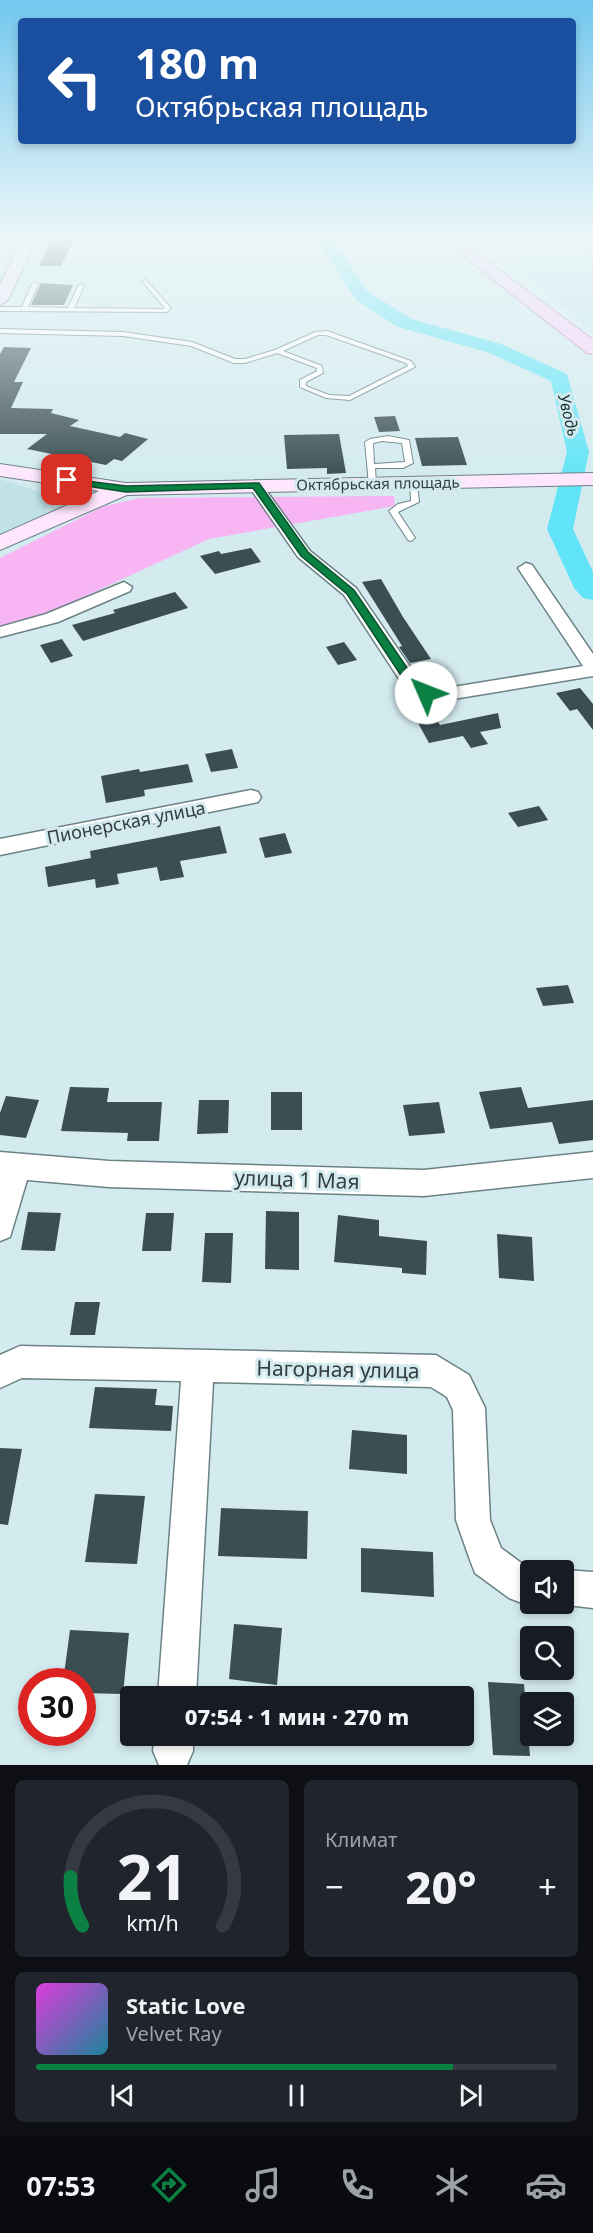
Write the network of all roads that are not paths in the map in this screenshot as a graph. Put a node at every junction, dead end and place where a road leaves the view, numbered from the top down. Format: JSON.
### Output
{"nodes":[{"id":1,"x":549,"y":315,"type":"edge"},
{"id":2,"x":0,"y":331,"type":"edge"},
{"id":3,"x":593,"y":349,"type":"edge"},
{"id":4,"x":277,"y":351,"type":"junction"},
{"id":5,"x":3,"y":471,"type":"edge"},
{"id":6,"x":371,"y":475,"type":"junction"},
{"id":7,"x":593,"y":479,"type":"edge"},
{"id":8,"x":413,"y":483,"type":"junction"},
{"id":9,"x":255,"y":485,"type":"junction"},
{"id":10,"x":126,"y":489,"type":"junction"},
{"id":11,"x":36,"y":526,"type":"junction"},
{"id":12,"x":411,"y":538,"type":"dead end"},
{"id":13,"x":0,"y":543,"type":"edge"},
{"id":14,"x":526,"y":568,"type":"dead end"},
{"id":15,"x":124,"y":587,"type":"dead end"},
{"id":16,"x":0,"y":632,"type":"edge"},
{"id":17,"x":593,"y":669,"type":"edge"},
{"id":18,"x":251,"y":797,"type":"dead end"},
{"id":19,"x":0,"y":847,"type":"edge"},
{"id":20,"x":593,"y":1165,"type":"edge"},
{"id":21,"x":8,"y":1166,"type":"edge"},
{"id":22,"x":0,"y":1227,"type":"edge"},
{"id":23,"x":198,"y":1366,"type":"junction"},
{"id":24,"x":0,"y":1372,"type":"edge"},
{"id":25,"x":520,"y":1584,"type":"edge"},
{"id":26,"x":574,"y":1589,"type":"edge"},
{"id":27,"x":593,"y":1590,"type":"edge"},
{"id":28,"x":178,"y":1686,"type":"edge"}],
"edges":[{"from":1,"to":3,"type":"main road"},
{"from":2,"to":4,"type":"lane"},
{"from":4,"to":4,"type":"lane"},
{"from":5,"to":10,"type":"main road"},
{"from":5,"to":11,"type":"main road"},
{"from":6,"to":6,"type":"lane"},
{"from":6,"to":8,"type":"main road","name":"Октябрьская площадь"},
{"from":6,"to":9,"type":"main road","name":"Октябрьская площадь"},
{"from":7,"to":8,"type":"main road","name":"Октябрьская площадь"},
{"from":8,"to":12,"type":"lane"},
{"from":9,"to":10,"type":"main road","name":"Октябрьская площадь"},
{"from":9,"to":17,"type":"street"},
{"from":10,"to":11,"type":"main road"},
{"from":11,"to":13,"type":"main road"},
{"from":14,"to":17,"type":"street"},
{"from":15,"to":16,"type":"street"},
{"from":18,"to":19,"type":"street","name":"Пионерская улица"},
{"from":20,"to":21,"type":"street","name":"улица 1 Мая"},
{"from":21,"to":22,"type":"street"},
{"from":23,"to":24,"type":"street","name":"Нагорная улица"},
{"from":23,"to":25,"type":"street","name":"Нагорная улица"},
{"from":23,"to":28,"type":"street"},
{"from":26,"to":27,"type":"street"}]}
